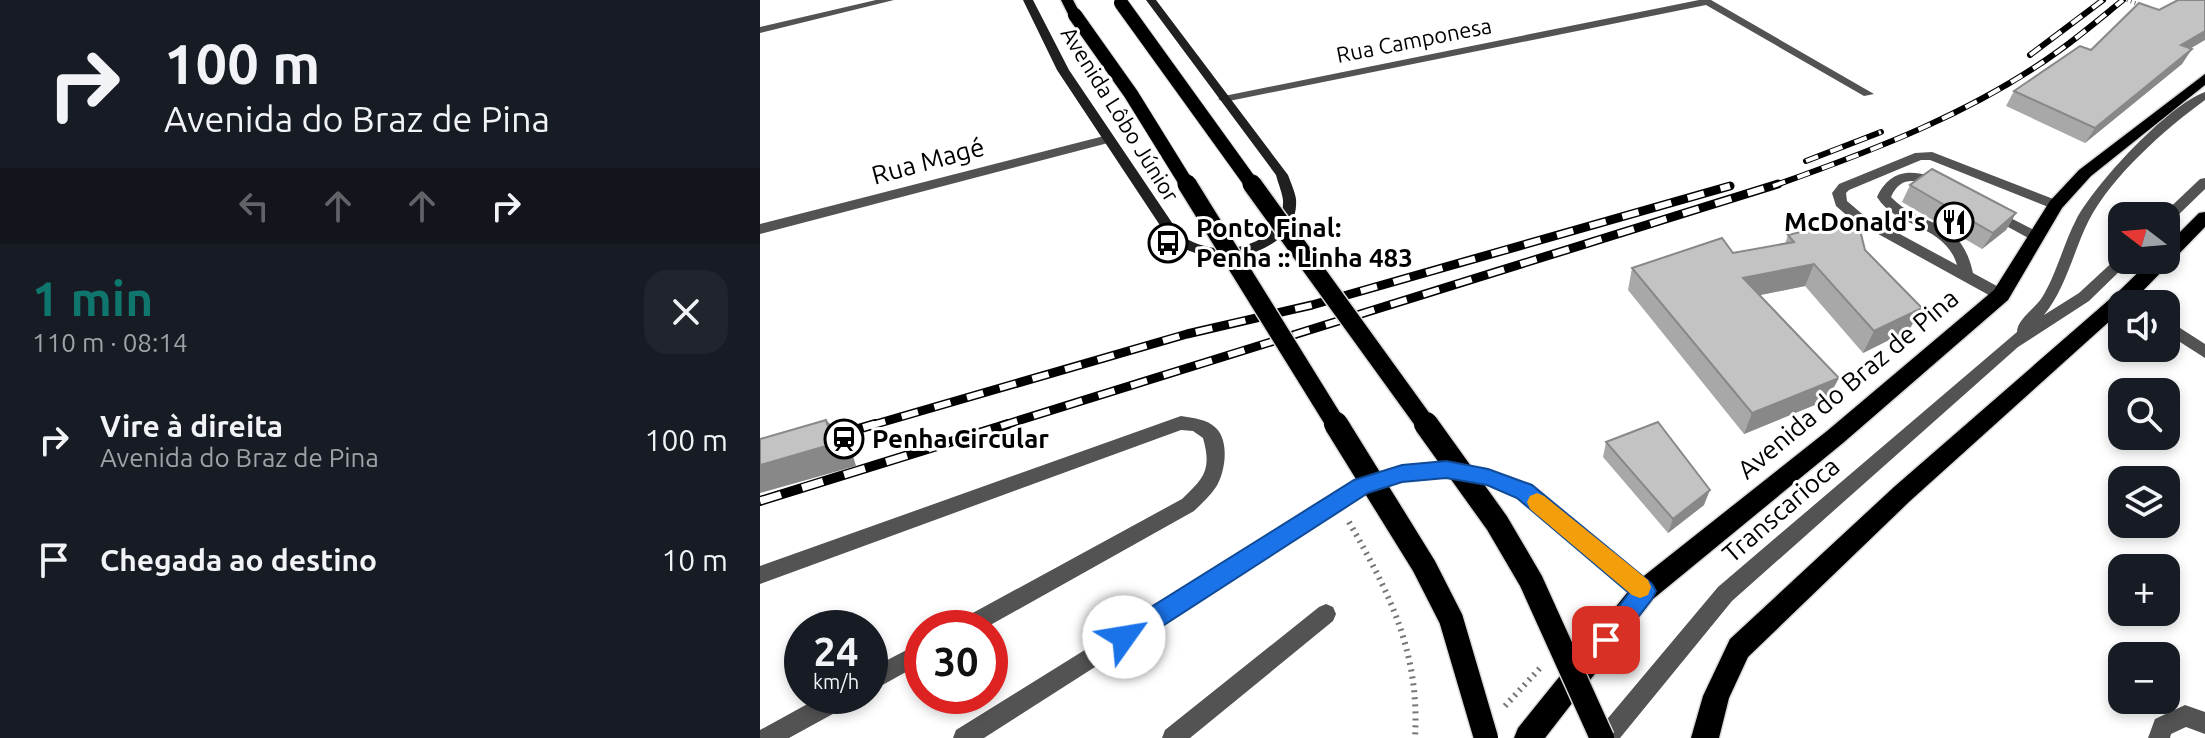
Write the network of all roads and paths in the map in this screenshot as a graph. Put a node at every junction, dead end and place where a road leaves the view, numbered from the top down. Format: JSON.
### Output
{"nodes":[{"id":1,"x":889,"y":0,"type":"edge"},
{"id":2,"x":1028,"y":0,"type":"edge"},
{"id":3,"x":1151,"y":0,"type":"edge"},
{"id":4,"x":2127,"y":0,"type":"edge"},
{"id":5,"x":1705,"y":1,"type":"edge"},
{"id":6,"x":1120,"y":2,"type":"edge"},
{"id":7,"x":1071,"y":8,"type":"edge"},
{"id":8,"x":2138,"y":12,"type":"edge"},
{"id":9,"x":760,"y":30,"type":"edge"},
{"id":10,"x":2205,"y":78,"type":"edge"},
{"id":11,"x":1868,"y":94,"type":"dead end"},
{"id":12,"x":2205,"y":95,"type":"edge"},
{"id":13,"x":1224,"y":99,"type":"junction"},
{"id":14,"x":1108,"y":139,"type":"junction"},
{"id":15,"x":2205,"y":182,"type":"edge"},
{"id":16,"x":1956,"y":193,"type":"edge"},
{"id":17,"x":2056,"y":205,"type":"junction"},
{"id":18,"x":2180,"y":206,"type":"edge"},
{"id":19,"x":1983,"y":208,"type":"edge"},
{"id":20,"x":2205,"y":217,"type":"edge"},
{"id":21,"x":760,"y":229,"type":"edge"},
{"id":22,"x":2037,"y":237,"type":"junction"},
{"id":23,"x":2180,"y":242,"type":"edge"},
{"id":24,"x":2108,"y":274,"type":"edge"},
{"id":25,"x":2151,"y":274,"type":"edge"},
{"id":26,"x":1966,"y":275,"type":"junction"},
{"id":27,"x":2139,"y":290,"type":"edge"},
{"id":28,"x":2001,"y":295,"type":"junction"},
{"id":29,"x":2108,"y":320,"type":"edge"},
{"id":30,"x":2180,"y":335,"type":"edge"},
{"id":31,"x":2012,"y":343,"type":"junction"},
{"id":32,"x":2205,"y":352,"type":"edge"},
{"id":33,"x":1338,"y":503,"type":"junction"},
{"id":34,"x":760,"y":575,"type":"edge"},
{"id":35,"x":1644,"y":591,"type":"junction"},
{"id":36,"x":998,"y":610,"type":"edge"},
{"id":37,"x":1326,"y":614,"type":"dead end"},
{"id":38,"x":810,"y":714,"type":"edge"},
{"id":39,"x":2205,"y":723,"type":"edge"},
{"id":40,"x":767,"y":738,"type":"edge"},
{"id":41,"x":964,"y":738,"type":"edge"},
{"id":42,"x":1173,"y":738,"type":"edge"},
{"id":43,"x":1415,"y":738,"type":"edge"},
{"id":44,"x":1486,"y":738,"type":"edge"},
{"id":45,"x":1528,"y":738,"type":"edge"},
{"id":46,"x":1604,"y":738,"type":"edge"},
{"id":47,"x":1705,"y":738,"type":"edge"},
{"id":48,"x":2159,"y":738,"type":"edge"}],
"edges":[{"from":1,"to":9,"type":"street"},
{"from":2,"to":14,"type":"main road","name":"Avenida Lôbo Júnior"},
{"from":3,"to":13,"type":"main road","name":"Avenida Lôbo Júnior"},
{"from":4,"to":8,"type":"path"},
{"from":5,"to":11,"type":"street"},
{"from":5,"to":13,"type":"street","name":"Rua Camponesa"},
{"from":6,"to":46,"type":"main road","bridge":true},
{"from":7,"to":44,"type":"main road","bridge":true},
{"from":10,"to":17,"type":"main road","name":"Avenida do Braz de Pina"},
{"from":12,"to":31,"type":"street","name":"Transcarioca"},
{"from":13,"to":14,"type":"main road","name":"Avenida Lôbo Júnior"},
{"from":14,"to":21,"type":"street","name":"Rua Magé"},
{"from":15,"to":18,"type":"street"},
{"from":16,"to":26,"type":"street"},
{"from":17,"to":22,"type":"main road","name":"Avenida do Braz de Pina"},
{"from":17,"to":26,"type":"street"},
{"from":19,"to":22,"type":"street"},
{"from":20,"to":23,"type":"main road"},
{"from":22,"to":28,"type":"main road","name":"Avenida do Braz de Pina"},
{"from":24,"to":31,"type":"street","name":"Transcarioca"},
{"from":25,"to":27,"type":"main road"},
{"from":26,"to":28,"type":"street"},
{"from":28,"to":35,"type":"main road","name":"Avenida do Braz de Pina"},
{"from":29,"to":47,"type":"main road"},
{"from":30,"to":32,"type":"street"},
{"from":31,"to":46,"type":"street","name":"Transcarioca"},
{"from":33,"to":35,"type":"street"},
{"from":33,"to":41,"type":"street"},
{"from":33,"to":43,"type":"path"},
{"from":34,"to":36,"type":"street"},
{"from":35,"to":45,"type":"main road","name":"Avenida do Braz de Pina"},
{"from":37,"to":42,"type":"street"},
{"from":38,"to":40,"type":"street"},
{"from":39,"to":48,"type":"street"}]}
